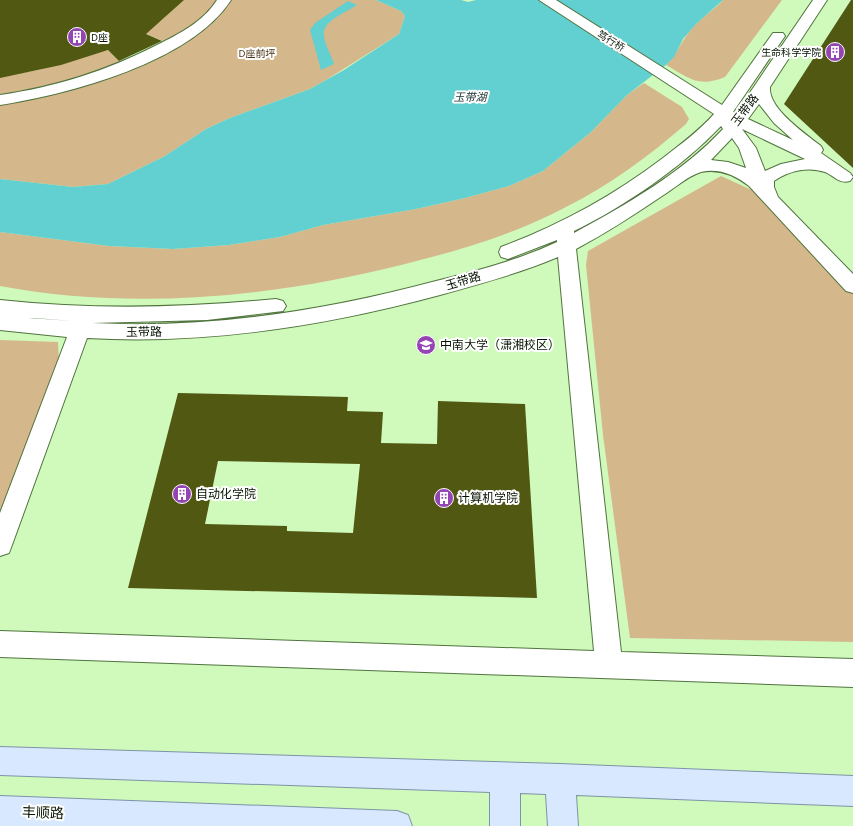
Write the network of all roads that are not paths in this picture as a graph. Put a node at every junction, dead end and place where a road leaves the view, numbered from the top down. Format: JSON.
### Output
{"nodes":[{"id":1,"x":224,"y":0,"type":"edge"},
{"id":2,"x":537,"y":0,"type":"edge"},
{"id":3,"x":546,"y":0,"type":"edge"},
{"id":4,"x":802,"y":0,"type":"edge"},
{"id":5,"x":820,"y":0,"type":"edge"},
{"id":6,"x":756,"y":80,"type":"junction"},
{"id":7,"x":683,"y":90,"type":"junction"},
{"id":8,"x":0,"y":100,"type":"edge"},
{"id":9,"x":728,"y":120,"type":"junction"},
{"id":10,"x":705,"y":133,"type":"junction"},
{"id":11,"x":685,"y":171,"type":"junction"},
{"id":12,"x":849,"y":180,"type":"edge"},
{"id":13,"x":770,"y":200,"type":"junction"},
{"id":14,"x":566,"y":236,"type":"junction"},
{"id":15,"x":853,"y":286,"type":"edge"},
{"id":16,"x":0,"y":307,"type":"edge"},
{"id":17,"x":0,"y":322,"type":"edge"},
{"id":18,"x":82,"y":323,"type":"junction"},
{"id":19,"x":0,"y":545,"type":"edge"},
{"id":20,"x":0,"y":644,"type":"edge"},
{"id":21,"x":609,"y":664,"type":"junction"},
{"id":22,"x":853,"y":673,"type":"edge"},
{"id":23,"x":0,"y":761,"type":"edge"},
{"id":24,"x":504,"y":778,"type":"junction"},
{"id":25,"x":560,"y":779,"type":"junction"},
{"id":26,"x":853,"y":791,"type":"edge"},
{"id":27,"x":0,"y":811,"type":"edge"},
{"id":28,"x":316,"y":825,"type":"edge"},
{"id":29,"x":397,"y":826,"type":"edge"},
{"id":30,"x":505,"y":826,"type":"edge"},
{"id":31,"x":563,"y":826,"type":"edge"}],
"edges":[{"from":1,"to":8,"type":"street"},
{"from":2,"to":7,"type":"street"},
{"from":3,"to":7,"type":"street","name":"笃行桥"},
{"from":4,"to":6,"type":"street"},
{"from":5,"to":6,"type":"street","name":"玉带路"},
{"from":6,"to":7,"type":"street"},
{"from":6,"to":9,"type":"street","name":"玉带路"},
{"from":6,"to":12,"type":"street"},
{"from":7,"to":9,"type":"street"},
{"from":7,"to":10,"type":"street"},
{"from":9,"to":10,"type":"street"},
{"from":9,"to":11,"type":"street","name":"玉带路"},
{"from":9,"to":12,"type":"street"},
{"from":9,"to":13,"type":"street"},
{"from":10,"to":14,"type":"street"},
{"from":11,"to":13,"type":"street"},
{"from":11,"to":14,"type":"street","name":"玉带路"},
{"from":12,"to":13,"type":"street"},
{"from":13,"to":15,"type":"street"},
{"from":14,"to":18,"type":"street","name":"玉带路"},
{"from":14,"to":21,"type":"street"},
{"from":16,"to":18,"type":"street"},
{"from":17,"to":18,"type":"street","name":"玉带路"},
{"from":18,"to":19,"type":"street"},
{"from":20,"to":21,"type":"street"},
{"from":21,"to":22,"type":"street"},
{"from":23,"to":24,"type":"main road"},
{"from":24,"to":25,"type":"main road"},
{"from":24,"to":30,"type":"main road"},
{"from":25,"to":26,"type":"main road"},
{"from":25,"to":31,"type":"main road"},
{"from":27,"to":28,"type":"main road","name":"丰顺路"},
{"from":28,"to":29,"type":"main road","name":"丰顺路"}]}
